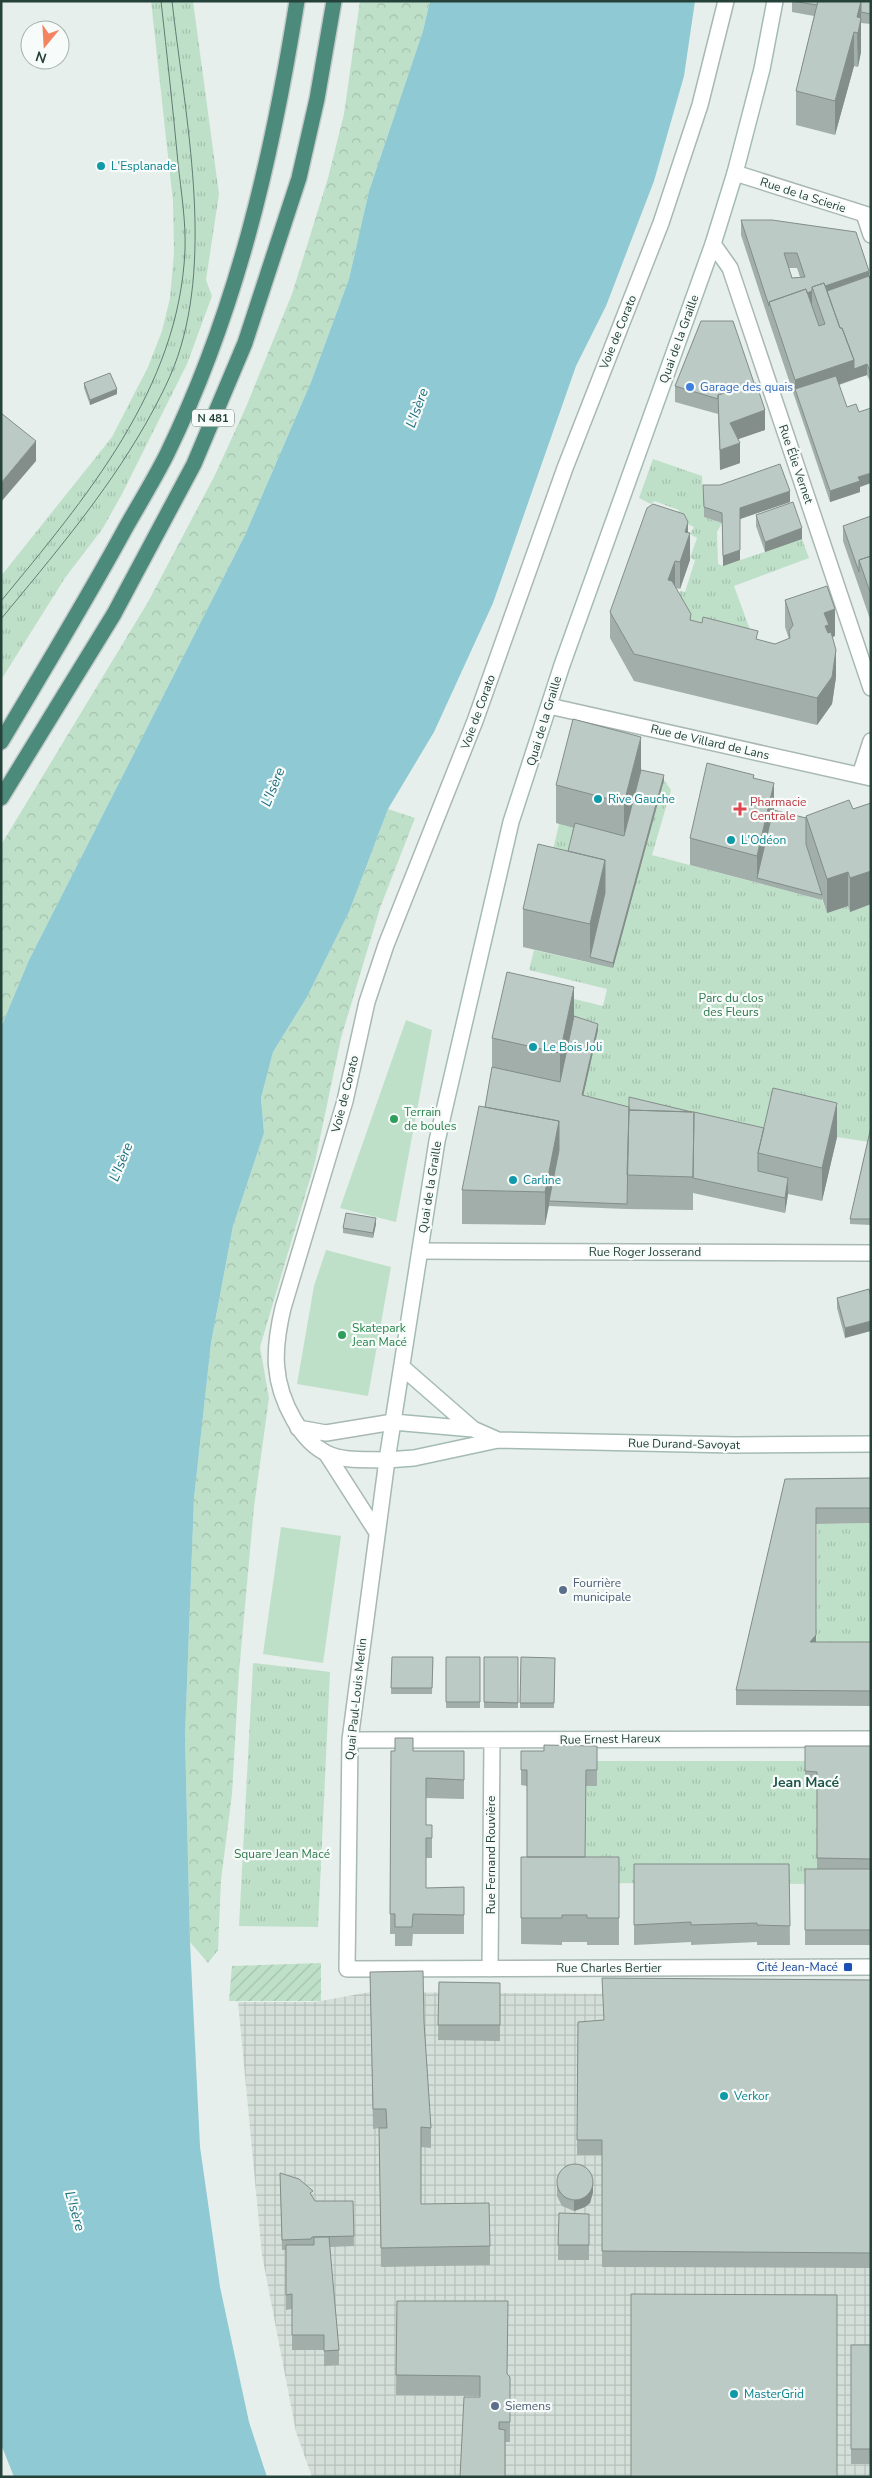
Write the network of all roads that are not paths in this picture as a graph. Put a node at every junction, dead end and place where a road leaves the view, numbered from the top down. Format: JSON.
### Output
{"nodes":[{"id":1,"x":298,"y":1,"type":"edge"},
{"id":2,"x":334,"y":1,"type":"edge"},
{"id":3,"x":726,"y":1,"type":"edge"},
{"id":4,"x":774,"y":1,"type":"edge"},
{"id":5,"x":735,"y":173,"type":"junction"},
{"id":6,"x":867,"y":215,"type":"edge"},
{"id":7,"x":871,"y":235,"type":"edge"},
{"id":8,"x":713,"y":244,"type":"junction"},
{"id":9,"x":871,"y":688,"type":"edge"},
{"id":10,"x":549,"y":706,"type":"junction"},
{"id":11,"x":871,"y":741,"type":"edge"},
{"id":12,"x":1,"y":742,"type":"edge"},
{"id":13,"x":866,"y":777,"type":"edge"},
{"id":14,"x":1,"y":798,"type":"edge"},
{"id":15,"x":420,"y":1251,"type":"junction"},
{"id":16,"x":871,"y":1253,"type":"edge"},
{"id":17,"x":402,"y":1367,"type":"junction"},
{"id":18,"x":393,"y":1422,"type":"junction"},
{"id":19,"x":298,"y":1428,"type":"junction"},
{"id":20,"x":473,"y":1429,"type":"junction"},
{"id":21,"x":498,"y":1440,"type":"junction"},
{"id":22,"x":871,"y":1444,"type":"edge"},
{"id":23,"x":326,"y":1453,"type":"junction"},
{"id":24,"x":387,"y":1460,"type":"junction"},
{"id":25,"x":376,"y":1531,"type":"junction"},
{"id":26,"x":871,"y":1739,"type":"edge"},
{"id":27,"x":350,"y":1740,"type":"junction"},
{"id":28,"x":492,"y":1742,"type":"junction"},
{"id":29,"x":871,"y":1967,"type":"edge"},
{"id":30,"x":490,"y":1969,"type":"junction"},
{"id":31,"x":347,"y":1970,"type":"joint"}],
"edges":[{"from":1,"to":12,"type":"highway","number":"N 481"},
{"from":2,"to":14,"type":"highway","number":"N 481"},
{"from":3,"to":19,"type":"street","name":"Voie de Corato"},
{"from":4,"to":5,"type":"street","name":"Quai de la Graille"},
{"from":5,"to":6,"type":"street","name":"Rue de la Scierie"},
{"from":5,"to":8,"type":"street","name":"Quai de la Graille"},
{"from":6,"to":7,"type":"street"},
{"from":8,"to":9,"type":"street","name":"Rue Élie Vernet"},
{"from":8,"to":10,"type":"street","name":"Quai de la Graille"},
{"from":10,"to":13,"type":"street","name":"Rue de Villard de Lans"},
{"from":10,"to":15,"type":"street","name":"Quai de la Graille"},
{"from":11,"to":13,"type":"street"},
{"from":15,"to":16,"type":"street","name":"Rue Roger Josserand"},
{"from":15,"to":17,"type":"street","name":"Quai de la Graille"},
{"from":17,"to":18,"type":"street","name":"Quai de la Graille"},
{"from":17,"to":20,"type":"street","name":"Rue Durand-Savoyat"},
{"from":18,"to":19,"type":"street"},
{"from":18,"to":20,"type":"street"},
{"from":18,"to":24,"type":"street","name":"Quai de la Graille"},
{"from":19,"to":23,"type":"street","name":"Voie de Corato"},
{"from":20,"to":21,"type":"street","name":"Rue Durand-Savoyat"},
{"from":21,"to":22,"type":"street","name":"Rue Durand-Savoyat"},
{"from":21,"to":24,"type":"street","name":"Rue Durand-Savoyat"},
{"from":23,"to":24,"type":"street","name":"Voie de Corato"},
{"from":23,"to":25,"type":"street","name":"Voie de Corato"},
{"from":24,"to":25,"type":"street","name":"Quai Paul-Louis Merlin"},
{"from":25,"to":27,"type":"street","name":"Quai Paul-Louis Merlin"},
{"from":26,"to":28,"type":"street","name":"Rue Ernest Hareux"},
{"from":27,"to":28,"type":"street","name":"Rue Ernest Hareux"},
{"from":27,"to":31,"type":"street","name":"Quai Paul-Louis Merlin"},
{"from":28,"to":30,"type":"street","name":"Rue Fernand Rouvière"},
{"from":29,"to":30,"type":"street","name":"Rue Charles Bertier"},
{"from":30,"to":31,"type":"street","name":"Rue Charles Bertier"}]}
